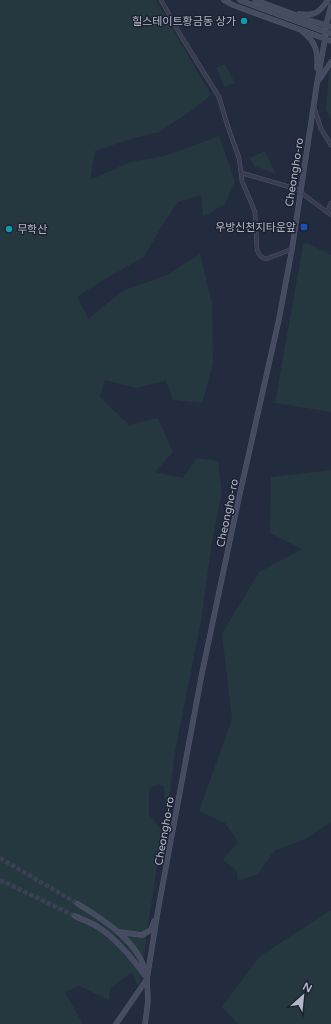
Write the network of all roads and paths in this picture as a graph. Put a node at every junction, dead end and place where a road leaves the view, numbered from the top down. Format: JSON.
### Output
{"nodes":[{"id":1,"x":161,"y":0,"type":"edge"},
{"id":2,"x":224,"y":0,"type":"edge"},
{"id":3,"x":239,"y":0,"type":"edge"},
{"id":4,"x":255,"y":0,"type":"edge"},
{"id":5,"x":328,"y":0,"type":"edge"},
{"id":6,"x":331,"y":6,"type":"edge"},
{"id":7,"x":289,"y":12,"type":"junction"},
{"id":8,"x":286,"y":24,"type":"junction"},
{"id":9,"x":328,"y":26,"type":"edge"},
{"id":10,"x":331,"y":34,"type":"edge"},
{"id":11,"x":325,"y":38,"type":"junction"},
{"id":12,"x":331,"y":41,"type":"edge"},
{"id":13,"x":331,"y":62,"type":"edge"},
{"id":14,"x":317,"y":83,"type":"junction"},
{"id":15,"x":314,"y":104,"type":"junction"},
{"id":16,"x":331,"y":145,"type":"edge"},
{"id":17,"x":242,"y":172,"type":"junction"},
{"id":18,"x":300,"y":191,"type":"junction"},
{"id":19,"x":331,"y":203,"type":"edge"},
{"id":20,"x":327,"y":212,"type":"junction"},
{"id":21,"x":331,"y":215,"type":"edge"},
{"id":22,"x":292,"y":249,"type":"junction"},
{"id":23,"x":78,"y":904,"type":"tunnel mouth"},
{"id":24,"x":158,"y":910,"type":"junction"},
{"id":25,"x":74,"y":916,"type":"tunnel mouth"},
{"id":26,"x":118,"y":932,"type":"junction"},
{"id":27,"x":147,"y":979,"type":"junction"},
{"id":28,"x":116,"y":1024,"type":"edge"},
{"id":29,"x":145,"y":1024,"type":"edge"}],
"edges":[{"from":1,"to":17,"type":"street"},
{"from":2,"to":8,"type":"main road"},
{"from":3,"to":10,"type":"main road","bridge":true},
{"from":4,"to":7,"type":"main road"},
{"from":5,"to":7,"type":"main road"},
{"from":6,"to":9,"type":"main road","name":"Cheongho-ro"},
{"from":7,"to":8,"type":"main road"},
{"from":7,"to":9,"type":"main road"},
{"from":8,"to":11,"type":"main road"},
{"from":8,"to":14,"type":"main road"},
{"from":9,"to":11,"type":"main road","name":"Cheongho-ro"},
{"from":11,"to":12,"type":"main road"},
{"from":11,"to":14,"type":"main road","name":"Cheongho-ro"},
{"from":13,"to":14,"type":"main road"},
{"from":14,"to":15,"type":"main road","name":"Cheongho-ro"},
{"from":15,"to":16,"type":"street"},
{"from":15,"to":18,"type":"main road","name":"Cheongho-ro"},
{"from":17,"to":18,"type":"street"},
{"from":17,"to":22,"type":"street"},
{"from":18,"to":20,"type":"street"},
{"from":18,"to":22,"type":"main road","name":"Cheongho-ro"},
{"from":19,"to":20,"type":"street"},
{"from":20,"to":21,"type":"street"},
{"from":22,"to":24,"type":"main road","name":"Cheongho-ro"},
{"from":23,"to":26,"type":"main road"},
{"from":24,"to":26,"type":"main road"},
{"from":24,"to":27,"type":"main road","name":"Cheongho-ro"},
{"from":25,"to":27,"type":"main road"},
{"from":26,"to":27,"type":"main road"},
{"from":27,"to":28,"type":"main road"},
{"from":27,"to":29,"type":"main road","name":"Cheongho-ro"}]}
